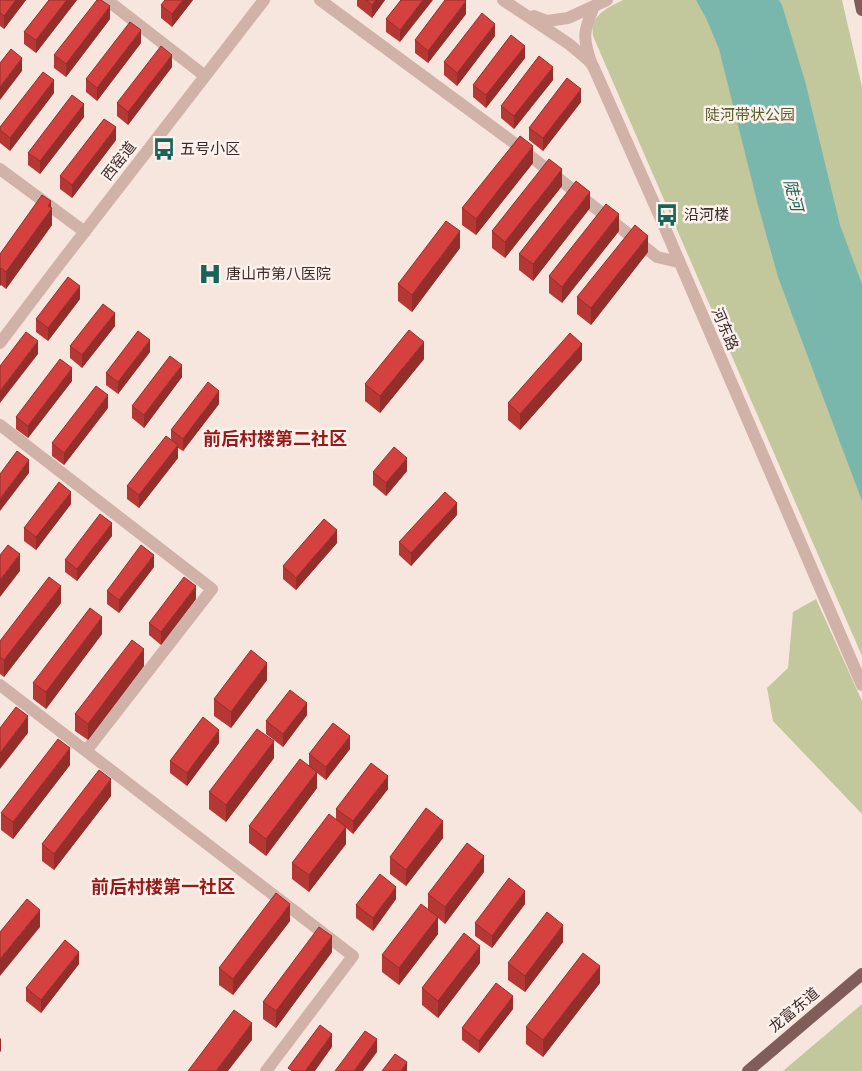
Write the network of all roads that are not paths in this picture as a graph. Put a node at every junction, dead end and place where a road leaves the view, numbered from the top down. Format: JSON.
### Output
{"nodes":[{"id":1,"x":107,"y":0,"type":"edge"},
{"id":2,"x":264,"y":0,"type":"edge"},
{"id":3,"x":320,"y":0,"type":"edge"},
{"id":4,"x":503,"y":0,"type":"edge"},
{"id":5,"x":607,"y":0,"type":"edge"},
{"id":6,"x":860,"y":0,"type":"edge"},
{"id":7,"x":594,"y":6,"type":"junction"},
{"id":8,"x":862,"y":10,"type":"edge"},
{"id":9,"x":524,"y":13,"type":"junction"},
{"id":10,"x":593,"y":66,"type":"junction"},
{"id":11,"x":205,"y":76,"type":"junction"},
{"id":12,"x":0,"y":169,"type":"edge"},
{"id":13,"x":85,"y":232,"type":"junction"},
{"id":14,"x":678,"y":262,"type":"junction"},
{"id":15,"x":0,"y":343,"type":"edge"},
{"id":16,"x":0,"y":425,"type":"edge"},
{"id":17,"x":0,"y":685,"type":"edge"},
{"id":18,"x":862,"y":685,"type":"edge"},
{"id":19,"x":86,"y":751,"type":"junction"},
{"id":20,"x":862,"y":974,"type":"edge"},
{"id":21,"x":266,"y":1071,"type":"edge"},
{"id":22,"x":748,"y":1071,"type":"edge"}],
"edges":[{"from":1,"to":11,"type":"street"},
{"from":2,"to":11,"type":"street","name":"西窑道"},
{"from":3,"to":14,"type":"street"},
{"from":4,"to":9,"type":"street","name":"河东路"},
{"from":5,"to":7,"type":"street","name":"河东路"},
{"from":6,"to":8,"type":"main road"},
{"from":7,"to":9,"type":"street","name":"河东路"},
{"from":7,"to":10,"type":"street"},
{"from":9,"to":10,"type":"street","name":"河东路"},
{"from":10,"to":14,"type":"street","name":"河东路"},
{"from":11,"to":13,"type":"street","name":"西窑道"},
{"from":12,"to":13,"type":"street"},
{"from":13,"to":15,"type":"street","name":"西窑道"},
{"from":14,"to":18,"type":"street","name":"河东路"},
{"from":16,"to":19,"type":"street"},
{"from":17,"to":19,"type":"street"},
{"from":19,"to":21,"type":"street"},
{"from":20,"to":22,"type":"main road","name":"龙富东道"}]}
